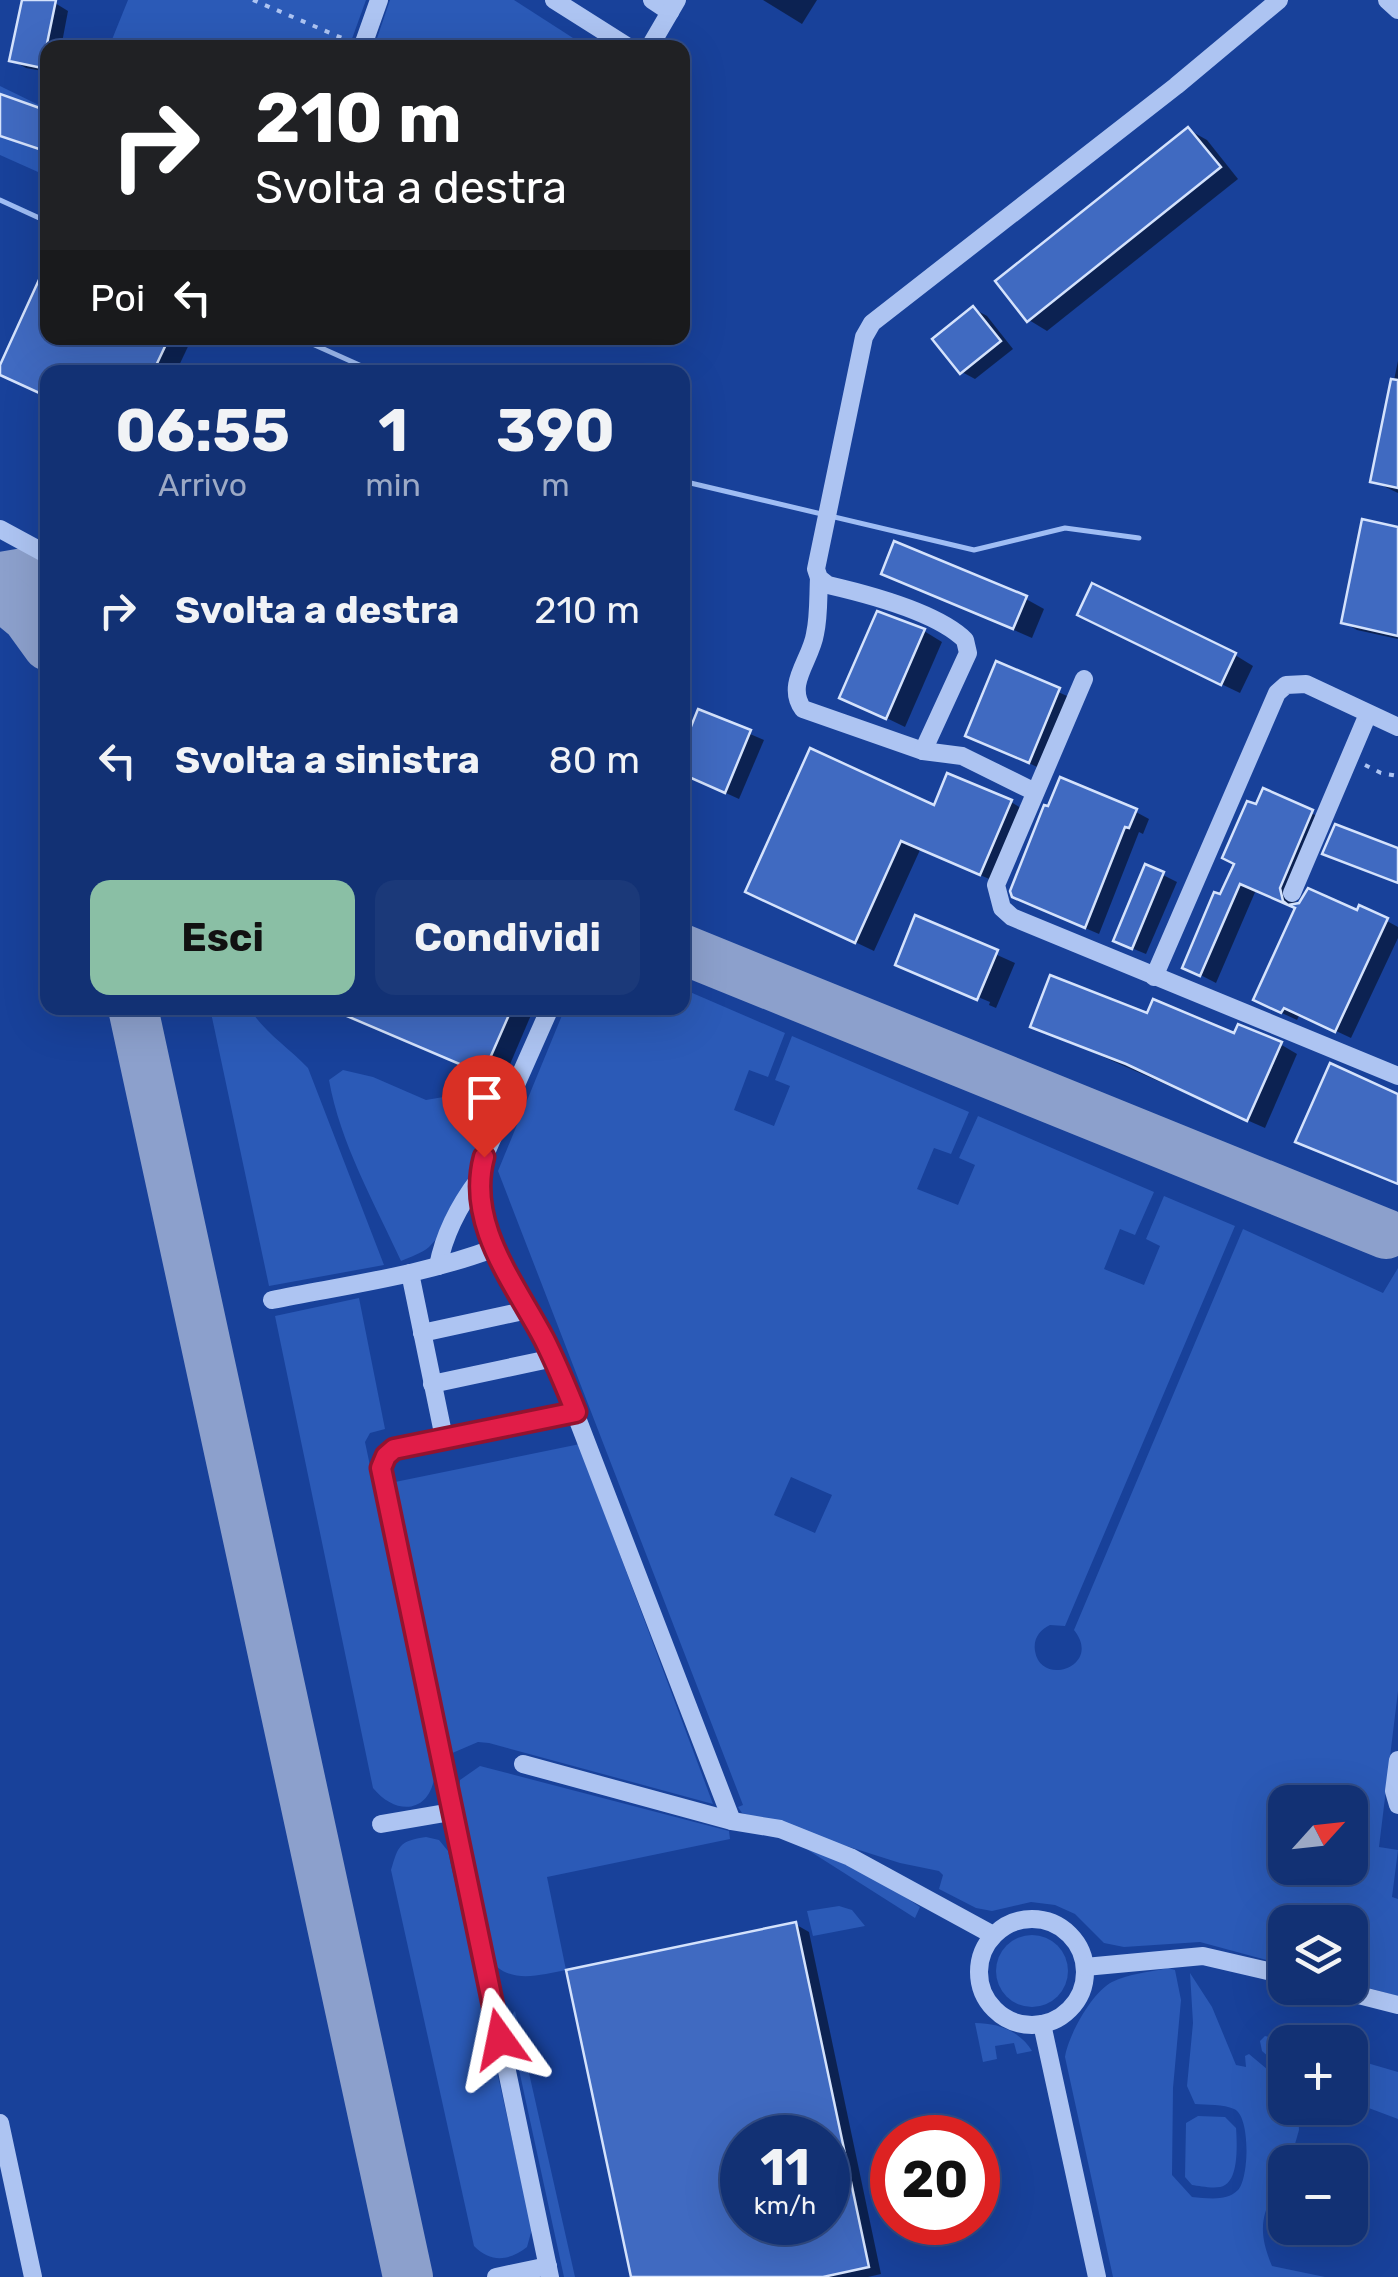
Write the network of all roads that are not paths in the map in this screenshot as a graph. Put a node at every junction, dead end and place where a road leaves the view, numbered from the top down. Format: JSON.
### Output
{"nodes":[{"id":1,"x":379,"y":0,"type":"edge"},
{"id":2,"x":554,"y":0,"type":"edge"},
{"id":3,"x":652,"y":0,"type":"edge"},
{"id":4,"x":1279,"y":0,"type":"edge"},
{"id":5,"x":1387,"y":0,"type":"edge"},
{"id":6,"x":673,"y":6,"type":"edge"},
{"id":7,"x":1398,"y":10,"type":"edge"},
{"id":8,"x":365,"y":40,"type":"edge"},
{"id":9,"x":617,"y":40,"type":"edge"},
{"id":10,"x":654,"y":40,"type":"edge"},
{"id":11,"x":0,"y":529,"type":"edge"},
{"id":12,"x":40,"y":551,"type":"edge"},
{"id":13,"x":820,"y":578,"type":"junction"},
{"id":14,"x":1084,"y":679,"type":"dead end"},
{"id":15,"x":1368,"y":714,"type":"junction"},
{"id":16,"x":1398,"y":728,"type":"edge"},
{"id":17,"x":923,"y":752,"type":"junction"},
{"id":18,"x":1035,"y":792,"type":"junction"},
{"id":19,"x":1292,"y":894,"type":"dead end"},
{"id":20,"x":1154,"y":976,"type":"junction"},
{"id":21,"x":547,"y":1015,"type":"edge"},
{"id":22,"x":1398,"y":1076,"type":"edge"},
{"id":23,"x":478,"y":1179,"type":"junction"},
{"id":24,"x":495,"y":1248,"type":"junction"},
{"id":25,"x":438,"y":1266,"type":"junction"},
{"id":26,"x":410,"y":1272,"type":"junction"},
{"id":27,"x":272,"y":1300,"type":"dead end"},
{"id":28,"x":528,"y":1310,"type":"junction"},
{"id":29,"x":422,"y":1333,"type":"junction"},
{"id":30,"x":554,"y":1358,"type":"junction"},
{"id":31,"x":432,"y":1384,"type":"junction"},
{"id":32,"x":576,"y":1412,"type":"junction"},
{"id":33,"x":444,"y":1438,"type":"junction"},
{"id":34,"x":1398,"y":1760,"type":"edge"},
{"id":35,"x":523,"y":1764,"type":"dead end"},
{"id":36,"x":1398,"y":1805,"type":"edge"},
{"id":37,"x":452,"y":1812,"type":"junction"},
{"id":38,"x":732,"y":1821,"type":"junction"},
{"id":39,"x":381,"y":1824,"type":"dead end"},
{"id":40,"x":993,"y":1936,"type":"junction"},
{"id":41,"x":1085,"y":1967,"type":"junction"},
{"id":42,"x":1268,"y":1972,"type":"edge"},
{"id":43,"x":1368,"y":1997,"type":"edge"},
{"id":44,"x":1398,"y":2005,"type":"edge"},
{"id":45,"x":1042,"y":2024,"type":"junction"},
{"id":46,"x":0,"y":2124,"type":"edge"},
{"id":47,"x":549,"y":2271,"type":"edge"},
{"id":48,"x":33,"y":2277,"type":"edge"},
{"id":49,"x":496,"y":2277,"type":"edge"},
{"id":50,"x":1097,"y":2277,"type":"edge"}],
"edges":[{"from":1,"to":8,"type":"street"},
{"from":2,"to":9,"type":"street"},
{"from":3,"to":6,"type":"street"},
{"from":4,"to":13,"type":"street"},
{"from":5,"to":7,"type":"street"},
{"from":6,"to":10,"type":"street"},
{"from":11,"to":12,"type":"street"},
{"from":13,"to":17,"type":"street"},
{"from":13,"to":17,"type":"street"},
{"from":14,"to":18,"type":"street"},
{"from":15,"to":16,"type":"street"},
{"from":15,"to":19,"type":"street"},
{"from":15,"to":20,"type":"street"},
{"from":17,"to":18,"type":"street"},
{"from":18,"to":20,"type":"street"},
{"from":20,"to":22,"type":"street"},
{"from":21,"to":23,"type":"street"},
{"from":23,"to":24,"type":"street"},
{"from":23,"to":25,"type":"street"},
{"from":24,"to":25,"type":"street"},
{"from":24,"to":28,"type":"street"},
{"from":25,"to":26,"type":"street"},
{"from":26,"to":27,"type":"street"},
{"from":26,"to":29,"type":"street"},
{"from":28,"to":29,"type":"street"},
{"from":28,"to":30,"type":"street"},
{"from":29,"to":31,"type":"street"},
{"from":30,"to":31,"type":"street"},
{"from":30,"to":32,"type":"street"},
{"from":31,"to":33,"type":"street"},
{"from":32,"to":33,"type":"street"},
{"from":32,"to":38,"type":"street"},
{"from":33,"to":37,"type":"street"},
{"from":34,"to":36,"type":"street"},
{"from":35,"to":38,"type":"street"},
{"from":37,"to":39,"type":"street"},
{"from":37,"to":47,"type":"street"},
{"from":38,"to":40,"type":"street"},
{"from":40,"to":41,"type":"street"},
{"from":40,"to":45,"type":"street"},
{"from":41,"to":42,"type":"street"},
{"from":41,"to":45,"type":"street"},
{"from":43,"to":44,"type":"street"},
{"from":45,"to":50,"type":"street"},
{"from":46,"to":48,"type":"street"},
{"from":47,"to":49,"type":"street"}]}
